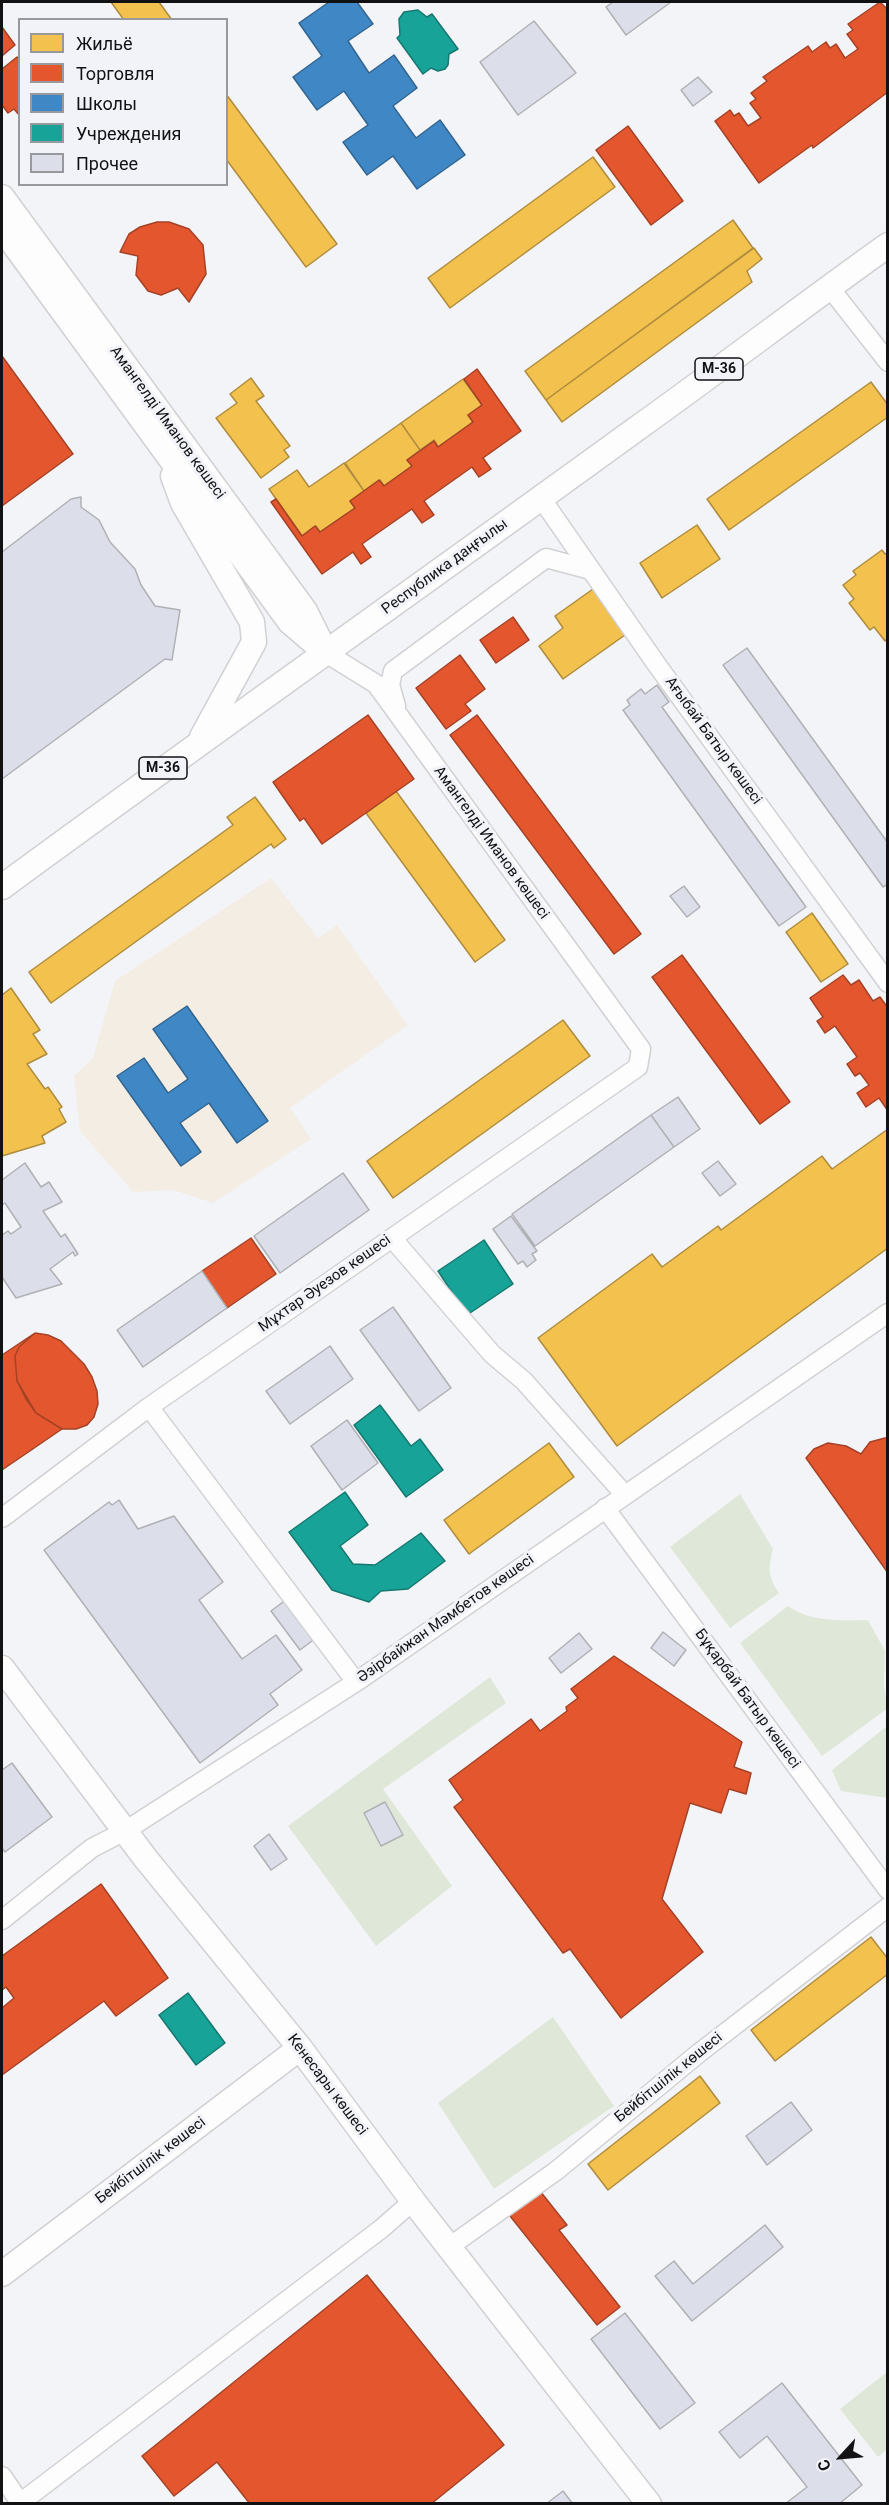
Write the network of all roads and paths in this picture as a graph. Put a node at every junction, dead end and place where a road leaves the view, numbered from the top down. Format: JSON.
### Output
{"nodes":[{"id":1,"x":2,"y":197,"type":"edge"},
{"id":2,"x":2,"y":228,"type":"edge"},
{"id":3,"x":888,"y":245,"type":"edge"},
{"id":4,"x":831,"y":288,"type":"junction"},
{"id":5,"x":888,"y":362,"type":"edge"},
{"id":6,"x":163,"y":448,"type":"junction"},
{"id":7,"x":546,"y":494,"type":"junction"},
{"id":8,"x":591,"y":570,"type":"junction"},
{"id":9,"x":326,"y":653,"type":"junction"},
{"id":10,"x":404,"y":722,"type":"junction"},
{"id":11,"x":199,"y":741,"type":"junction"},
{"id":12,"x":2,"y":887,"type":"edge"},
{"id":13,"x":888,"y":982,"type":"edge"},
{"id":14,"x":641,"y":1049,"type":"joint"},
{"id":15,"x":392,"y":1238,"type":"junction"},
{"id":16,"x":888,"y":1313,"type":"edge"},
{"id":17,"x":149,"y":1407,"type":"junction"},
{"id":18,"x":625,"y":1495,"type":"junction"},
{"id":19,"x":605,"y":1508,"type":"junction"},
{"id":20,"x":2,"y":1518,"type":"edge"},
{"id":21,"x":2,"y":1668,"type":"edge"},
{"id":22,"x":356,"y":1682,"type":"junction"},
{"id":23,"x":125,"y":1832,"type":"junction"},
{"id":24,"x":888,"y":1890,"type":"edge"},
{"id":25,"x":888,"y":1907,"type":"edge"},
{"id":26,"x":2,"y":1920,"type":"edge"},
{"id":27,"x":300,"y":2048,"type":"junction"},
{"id":28,"x":413,"y":2201,"type":"junction"},
{"id":29,"x":449,"y":2247,"type":"junction"},
{"id":30,"x":2,"y":2274,"type":"edge"},
{"id":31,"x":2,"y":2476,"type":"edge"},
{"id":32,"x":21,"y":2503,"type":"edge"},
{"id":33,"x":649,"y":2504,"type":"edge"}],
"edges":[{"from":1,"to":9,"type":"main road","name":"Амангелді Иманов көшесі"},
{"from":2,"to":6,"type":"main road","name":"Амангелді Иманов көшесі"},
{"from":3,"to":4,"type":"main road","name":"Республика даңғылы","number":"M-36"},
{"from":4,"to":5,"type":"street"},
{"from":4,"to":7,"type":"main road","name":"Республика даңғылы","number":"M-36"},
{"from":6,"to":9,"type":"main road","name":"Амангелді Иманов көшесі"},
{"from":6,"to":11,"type":"main road"},
{"from":7,"to":8,"type":"street","name":"Ағыбай Батыр көшесі"},
{"from":7,"to":9,"type":"main road","name":"Республика даңғылы"},
{"from":8,"to":10,"type":"street"},
{"from":8,"to":13,"type":"street","name":"Ағыбай Батыр көшесі"},
{"from":9,"to":10,"type":"street","name":"Амангелді Иманов көшесі"},
{"from":9,"to":11,"type":"main road","name":"Республика даңғылы","number":"M-36"},
{"from":10,"to":14,"type":"street","name":"Амангелді Иманов көшесі"},
{"from":11,"to":12,"type":"main road","name":"Республика даңғылы","number":"M-36"},
{"from":14,"to":15,"type":"street","name":"Мұхтар Әуезов көшесі"},
{"from":15,"to":17,"type":"street","name":"Мұхтар Әуезов көшесі"},
{"from":15,"to":18,"type":"street"},
{"from":16,"to":18,"type":"street","name":"Әзірбайжан Мәмбетов көшесі"},
{"from":17,"to":20,"type":"street","name":"Мұхтар Әуезов көшесі"},
{"from":17,"to":22,"type":"street"},
{"from":18,"to":19,"type":"street","name":"Әзірбайжан Мәмбетов көшесі"},
{"from":19,"to":22,"type":"street","name":"Әзірбайжан Мәмбетов көшесі"},
{"from":19,"to":24,"type":"street","name":"Бұқарбай Батыр көшесі"},
{"from":21,"to":23,"type":"main road","name":"Кенесары көшесі"},
{"from":22,"to":23,"type":"street","name":"Әзірбайжан Мәмбетов көшесі"},
{"from":23,"to":26,"type":"street","name":"Әзірбайжан Мәмбетов көшесі"},
{"from":23,"to":27,"type":"main road","name":"Кенесары көшесі"},
{"from":25,"to":29,"type":"street","name":"Бейбітшілік көшесі"},
{"from":27,"to":28,"type":"main road","name":"Кенесары көшесі"},
{"from":27,"to":30,"type":"main road","name":"Бейбітшілік көшесі"},
{"from":28,"to":29,"type":"main road","name":"Кенесары көшесі"},
{"from":28,"to":32,"type":"street"},
{"from":29,"to":33,"type":"main road","name":"Кенесары көшесі"},
{"from":31,"to":32,"type":"street"}]}
